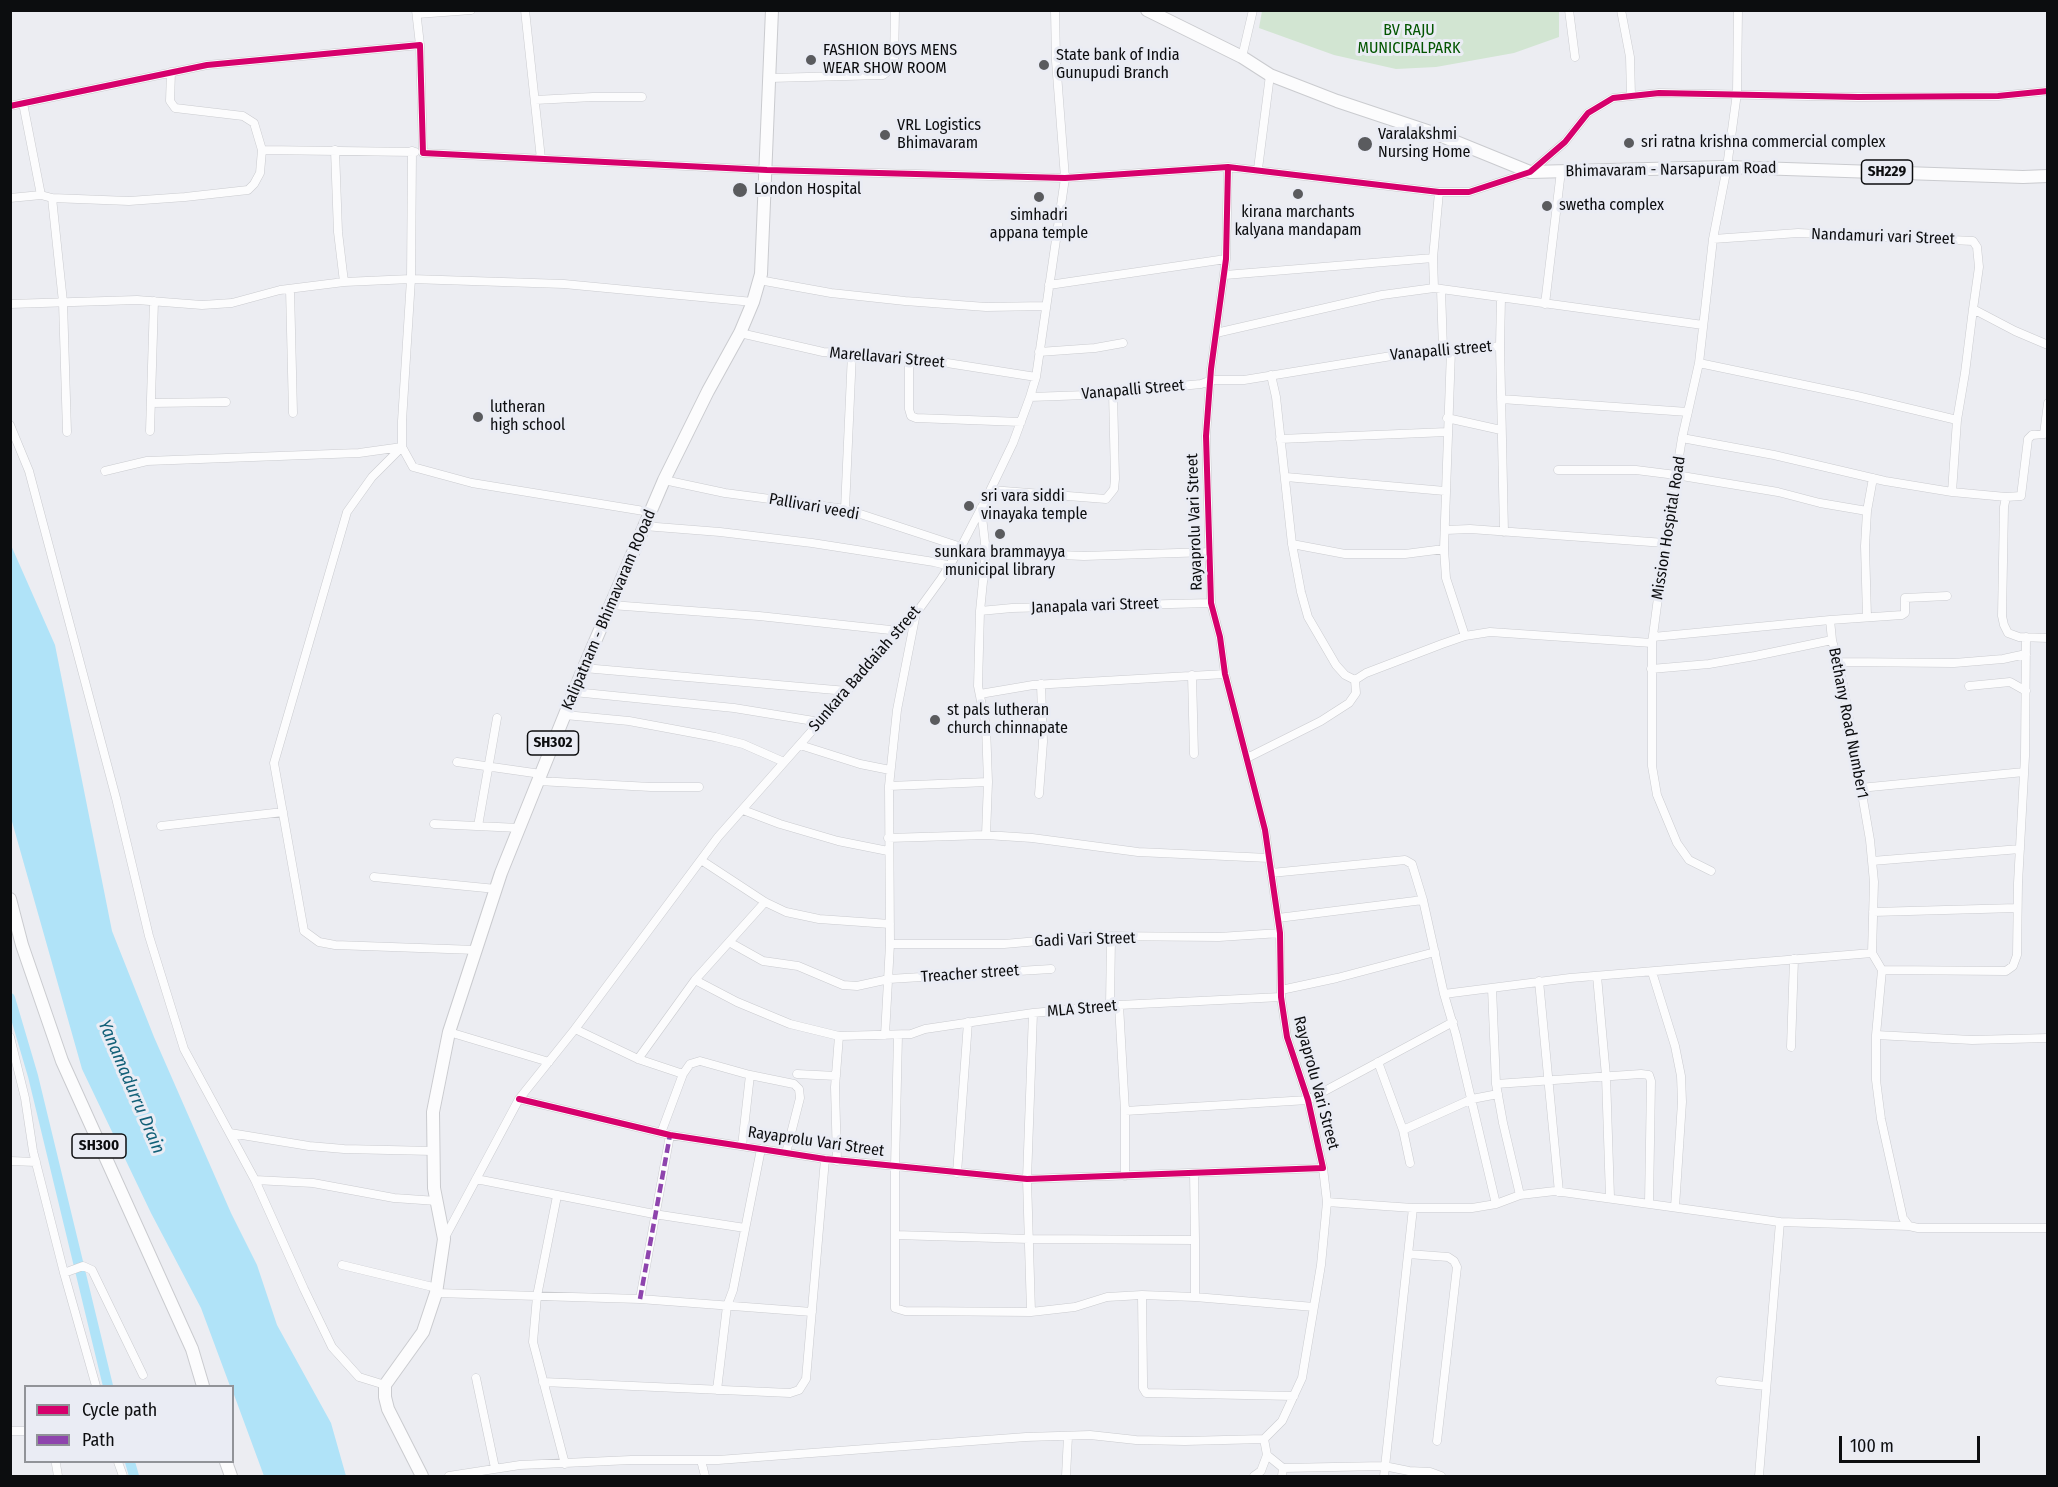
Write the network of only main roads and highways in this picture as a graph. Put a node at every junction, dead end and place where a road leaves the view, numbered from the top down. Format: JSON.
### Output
{"nodes":[{"id":1,"x":772,"y":10,"type":"edge"},
{"id":2,"x":1147,"y":10,"type":"edge"},
{"id":3,"x":2048,"y":176,"type":"edge"},
{"id":4,"x":10,"y":899,"type":"edge"},
{"id":5,"x":204,"y":1385,"type":"edge"},
{"id":6,"x":422,"y":1476,"type":"edge"}],
"edges":[{"from":1,"to":6,"type":"main road","name":"Kalipatnam - Bhimavaram ROoad","number":"SH302"},
{"from":2,"to":3,"type":"main road","name":"Bhimavaram - Narsapuram Road","number":"SH229"},
{"from":4,"to":5,"type":"main road","number":"SH300"}]}
